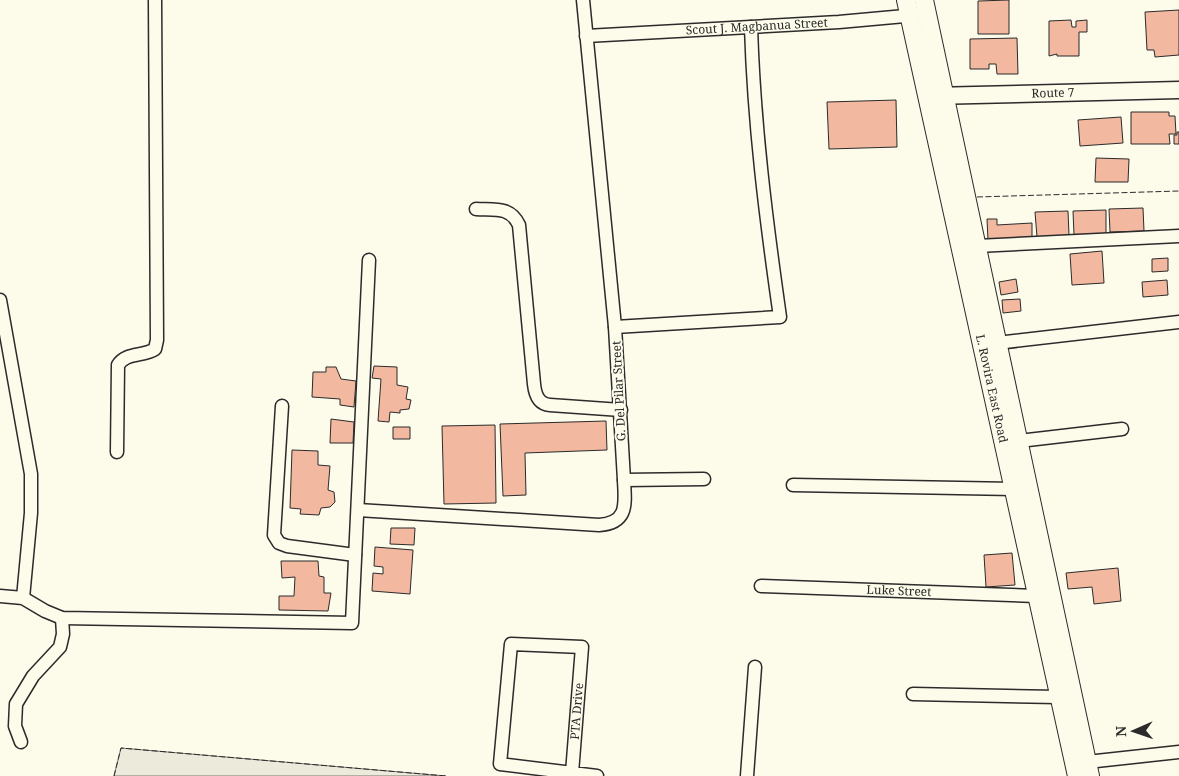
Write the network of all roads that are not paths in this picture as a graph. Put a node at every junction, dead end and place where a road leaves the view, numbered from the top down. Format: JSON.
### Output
{"nodes":[{"id":1,"x":156,"y":0,"type":"edge"},
{"id":2,"x":583,"y":0,"type":"edge"},
{"id":3,"x":917,"y":7,"type":"edge"},
{"id":4,"x":751,"y":26,"type":"junction"},
{"id":5,"x":586,"y":36,"type":"junction"},
{"id":6,"x":1179,"y":90,"type":"edge"},
{"id":7,"x":936,"y":96,"type":"junction"},
{"id":8,"x":476,"y":209,"type":"dead end"},
{"id":9,"x":1179,"y":236,"type":"edge"},
{"id":10,"x":977,"y":246,"type":"junction"},
{"id":11,"x":368,"y":260,"type":"dead end"},
{"id":12,"x":0,"y":300,"type":"edge"},
{"id":13,"x":980,"y":301,"type":"junction"},
{"id":14,"x":1179,"y":322,"type":"edge"},
{"id":15,"x":615,"y":327,"type":"junction"},
{"id":16,"x":997,"y":343,"type":"junction"},
{"id":17,"x":282,"y":406,"type":"dead end"},
{"id":18,"x":621,"y":410,"type":"junction"},
{"id":19,"x":1122,"y":429,"type":"dead end"},
{"id":20,"x":1019,"y":441,"type":"junction"},
{"id":21,"x":117,"y":452,"type":"dead end"},
{"id":22,"x":1016,"y":465,"type":"junction"},
{"id":23,"x":704,"y":479,"type":"dead end"},
{"id":24,"x":624,"y":480,"type":"junction"},
{"id":25,"x":793,"y":484,"type":"dead end"},
{"id":26,"x":1014,"y":489,"type":"junction"},
{"id":27,"x":358,"y":510,"type":"junction"},
{"id":28,"x":355,"y":555,"type":"junction"},
{"id":29,"x":761,"y":586,"type":"dead end"},
{"id":30,"x":0,"y":596,"type":"edge"},
{"id":31,"x":1036,"y":596,"type":"junction"},
{"id":32,"x":23,"y":598,"type":"junction"},
{"id":33,"x":62,"y":618,"type":"junction"},
{"id":34,"x":1054,"y":638,"type":"junction"},
{"id":35,"x":755,"y":667,"type":"dead end"},
{"id":36,"x":913,"y":694,"type":"dead end"},
{"id":37,"x":1058,"y":697,"type":"junction"},
{"id":38,"x":21,"y":742,"type":"dead end"},
{"id":39,"x":1179,"y":752,"type":"edge"},
{"id":40,"x":1089,"y":769,"type":"edge"},
{"id":41,"x":572,"y":773,"type":"junction"},
{"id":42,"x":597,"y":776,"type":"edge"},
{"id":43,"x":747,"y":776,"type":"edge"},
{"id":44,"x":1077,"y":776,"type":"edge"}],
"edges":[{"from":1,"to":21,"type":"street"},
{"from":2,"to":5,"type":"street","name":"G. Del Pilar Street"},
{"from":3,"to":4,"type":"street","name":"Scout J. Magbanua Street"},
{"from":3,"to":7,"type":"main road","name":"L. Rovira East Road"},
{"from":4,"to":5,"type":"street","name":"Scout J. Magbanua Street"},
{"from":4,"to":15,"type":"street"},
{"from":5,"to":15,"type":"street","name":"G. Del Pilar Street"},
{"from":6,"to":7,"type":"street","name":"Route 7"},
{"from":7,"to":10,"type":"main road","name":"L. Rovira East Road"},
{"from":7,"to":13,"type":"main road","name":"L. Rovira East Road"},
{"from":8,"to":18,"type":"street"},
{"from":9,"to":10,"type":"street"},
{"from":10,"to":13,"type":"main road","name":"L. Rovira East Road"},
{"from":11,"to":27,"type":"street"},
{"from":12,"to":32,"type":"street"},
{"from":13,"to":16,"type":"main road","name":"L. Rovira East Road"},
{"from":13,"to":22,"type":"main road","name":"L. Rovira East Road"},
{"from":14,"to":16,"type":"street"},
{"from":15,"to":18,"type":"street","name":"G. Del Pilar Street"},
{"from":16,"to":20,"type":"main road","name":"L. Rovira East Road"},
{"from":17,"to":28,"type":"street"},
{"from":18,"to":24,"type":"street","name":"G. Del Pilar Street"},
{"from":19,"to":20,"type":"street"},
{"from":20,"to":22,"type":"main road","name":"L. Rovira East Road"},
{"from":22,"to":26,"type":"main road","name":"L. Rovira East Road"},
{"from":22,"to":34,"type":"main road","name":"L. Rovira East Road"},
{"from":23,"to":24,"type":"street"},
{"from":24,"to":27,"type":"street","name":"G. Del Pilar Street"},
{"from":25,"to":26,"type":"street"},
{"from":26,"to":31,"type":"main road","name":"L. Rovira East Road"},
{"from":27,"to":28,"type":"street"},
{"from":28,"to":33,"type":"street"},
{"from":29,"to":31,"type":"street","name":"Luke Street"},
{"from":30,"to":32,"type":"street"},
{"from":31,"to":34,"type":"main road","name":"L. Rovira East Road"},
{"from":32,"to":33,"type":"street"},
{"from":33,"to":38,"type":"street"},
{"from":34,"to":37,"type":"main road","name":"L. Rovira East Road"},
{"from":34,"to":40,"type":"main road","name":"L. Rovira East Road"},
{"from":35,"to":43,"type":"street"},
{"from":36,"to":37,"type":"street"},
{"from":37,"to":44,"type":"main road","name":"L. Rovira East Road"},
{"from":39,"to":40,"type":"street"},
{"from":41,"to":41,"type":"street","name":"PTA Drive"},
{"from":41,"to":42,"type":"street"}]}
